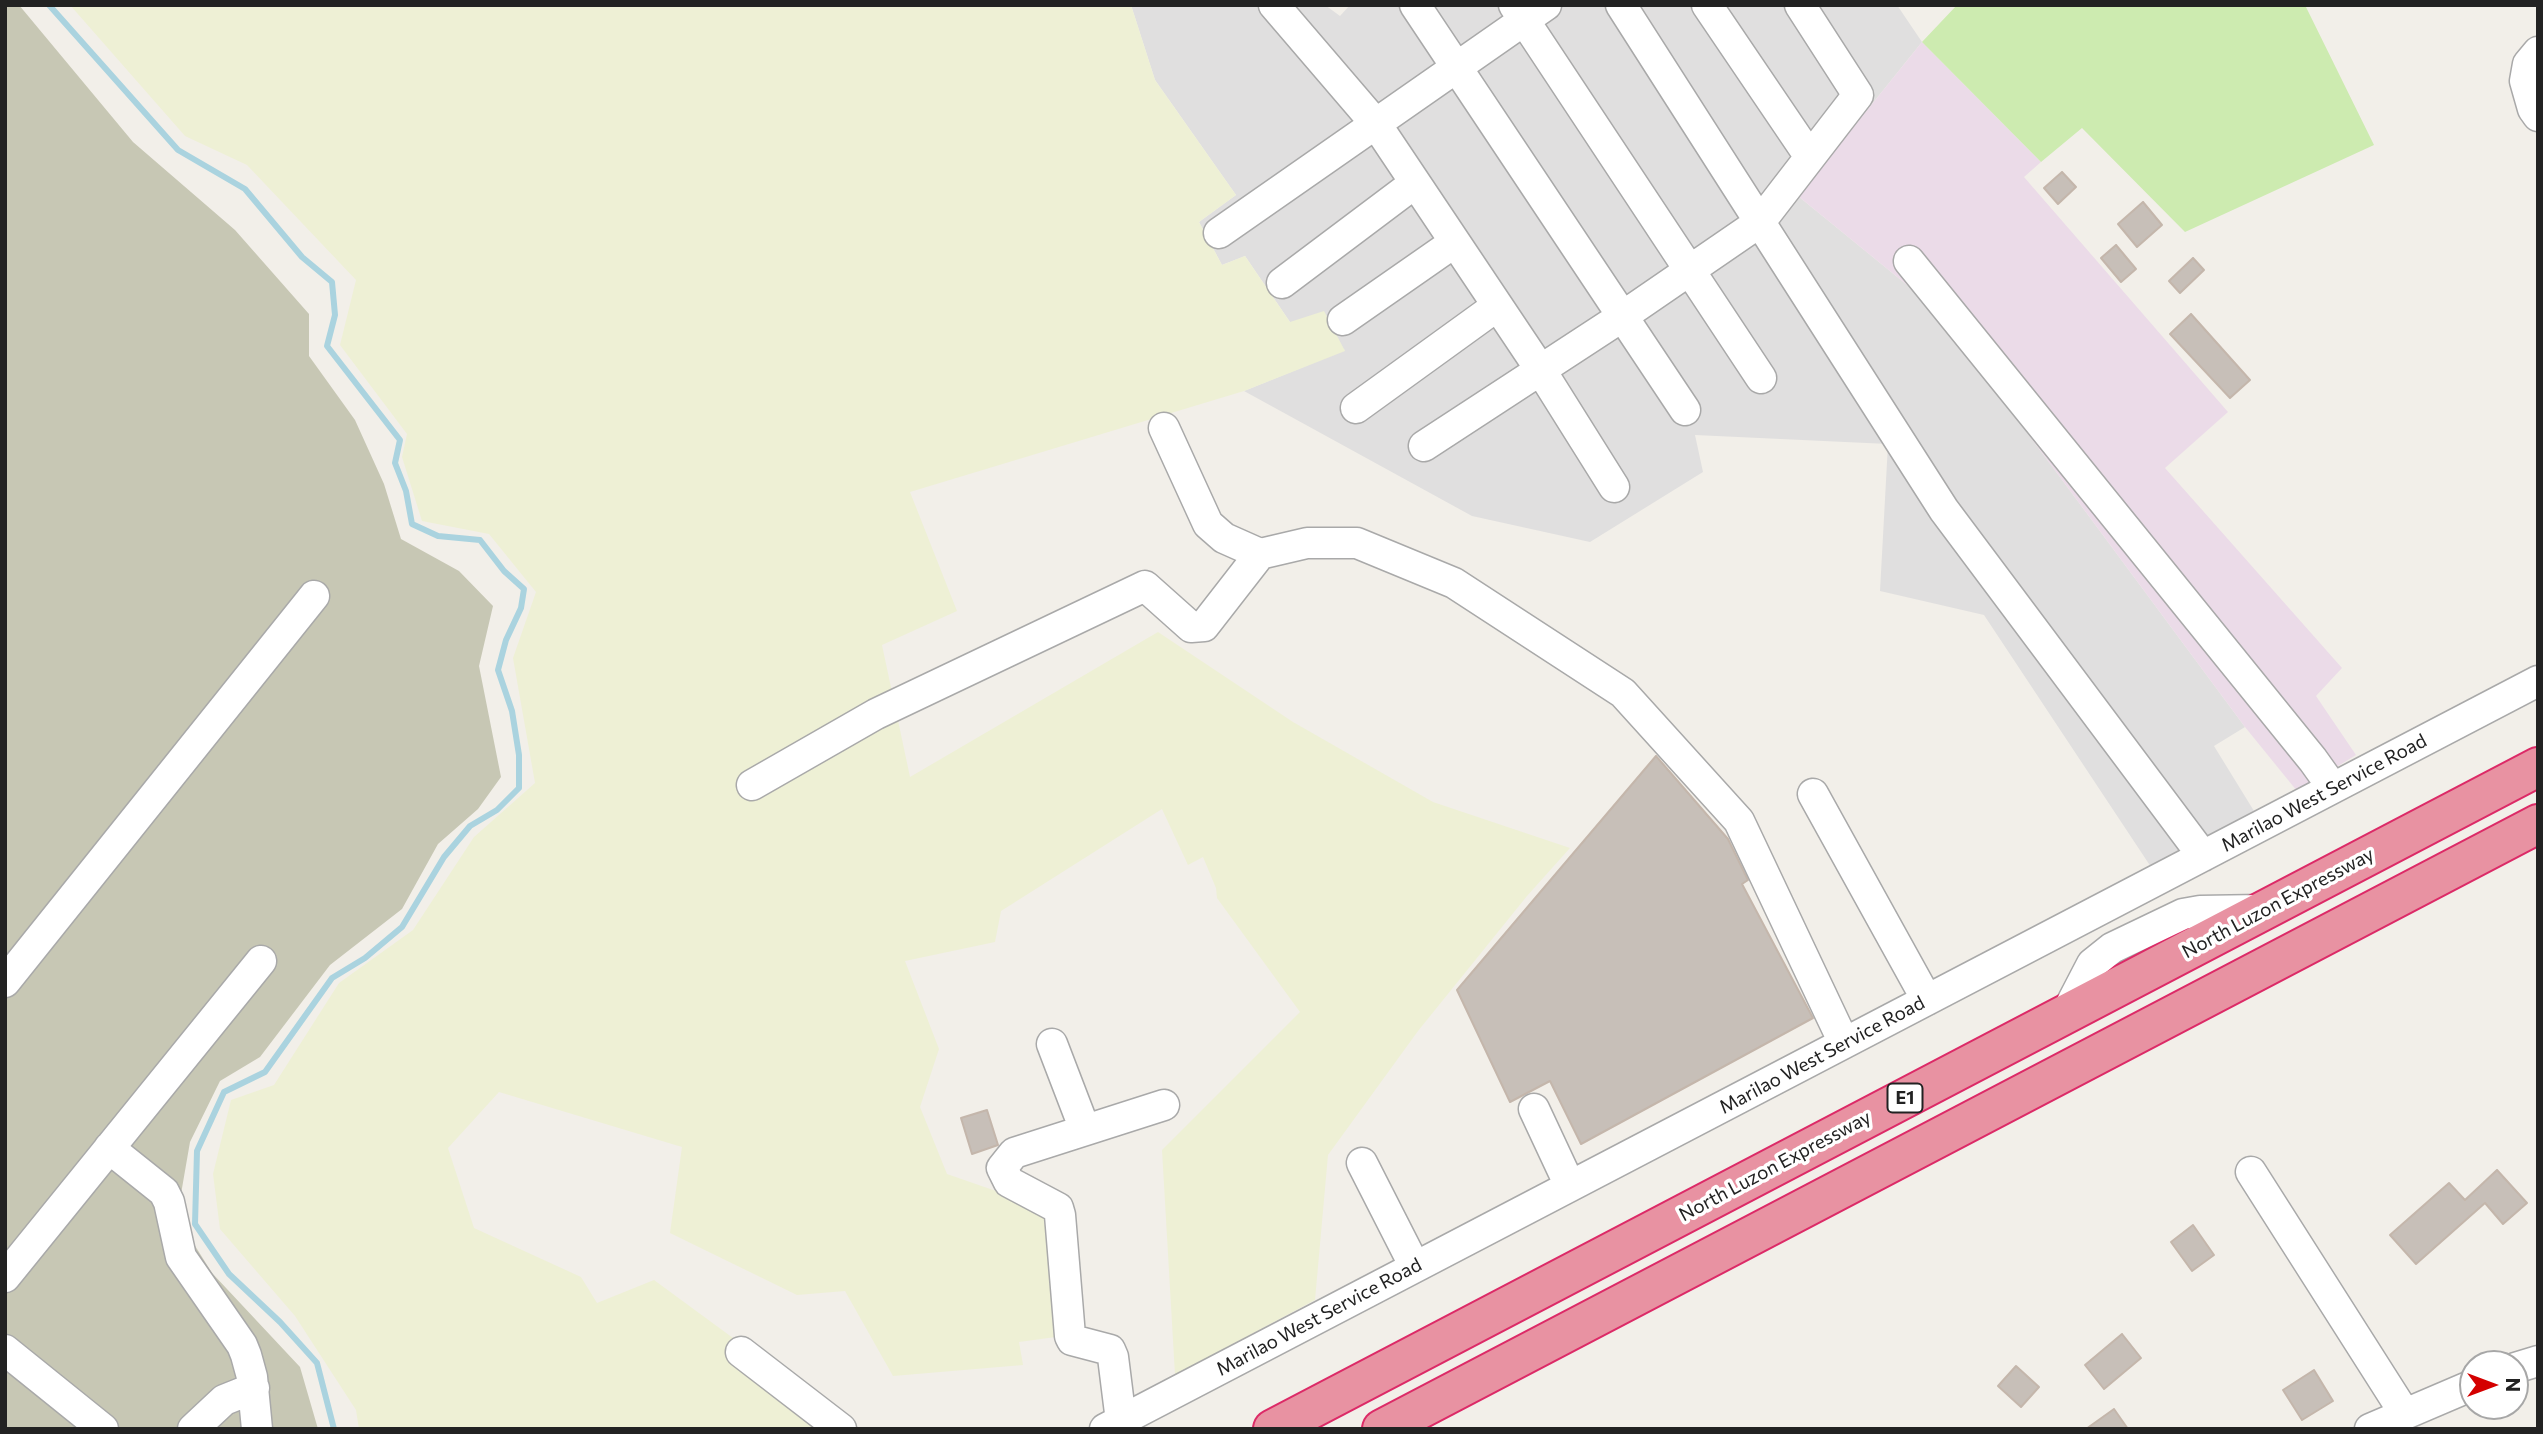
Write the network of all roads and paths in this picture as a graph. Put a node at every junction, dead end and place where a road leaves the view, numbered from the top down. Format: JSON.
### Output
{"nodes":[{"id":1,"x":1274,"y":5,"type":"edge"},
{"id":2,"x":1415,"y":5,"type":"edge"},
{"id":3,"x":1621,"y":5,"type":"edge"},
{"id":4,"x":1707,"y":5,"type":"edge"},
{"id":5,"x":1800,"y":5,"type":"edge"},
{"id":6,"x":1528,"y":10,"type":"edge"},
{"id":7,"x":2538,"y":52,"type":"edge"},
{"id":8,"x":1458,"y":66,"type":"junction"},
{"id":9,"x":2538,"y":116,"type":"edge"},
{"id":10,"x":1376,"y":124,"type":"junction"},
{"id":11,"x":1810,"y":157,"type":"junction"},
{"id":12,"x":1415,"y":183,"type":"junction"},
{"id":13,"x":1760,"y":222,"type":"junction"},
{"id":14,"x":1219,"y":233,"type":"dead end"},
{"id":15,"x":1455,"y":242,"type":"junction"},
{"id":16,"x":1909,"y":261,"type":"dead end"},
{"id":17,"x":1689,"y":270,"type":"junction"},
{"id":18,"x":1282,"y":283,"type":"dead end"},
{"id":19,"x":1497,"y":306,"type":"junction"},
{"id":20,"x":1623,"y":316,"type":"junction"},
{"id":21,"x":1343,"y":320,"type":"dead end"},
{"id":22,"x":1539,"y":369,"type":"junction"},
{"id":23,"x":1761,"y":378,"type":"dead end"},
{"id":24,"x":1356,"y":408,"type":"dead end"},
{"id":25,"x":1685,"y":410,"type":"dead end"},
{"id":26,"x":1164,"y":428,"type":"dead end"},
{"id":27,"x":1424,"y":446,"type":"dead end"},
{"id":28,"x":1614,"y":486,"type":"dead end"},
{"id":29,"x":1260,"y":554,"type":"junction"},
{"id":30,"x":314,"y":596,"type":"dead end"},
{"id":31,"x":2538,"y":681,"type":"edge"},
{"id":32,"x":2538,"y":767,"type":"edge"},
{"id":33,"x":752,"y":785,"type":"dead end"},
{"id":34,"x":2333,"y":788,"type":"junction"},
{"id":35,"x":1813,"y":794,"type":"dead end"},
{"id":36,"x":2538,"y":824,"type":"edge"},
{"id":37,"x":2203,"y":856,"type":"junction"},
{"id":38,"x":261,"y":961,"type":"dead end"},
{"id":39,"x":5,"y":982,"type":"edge"},
{"id":40,"x":1927,"y":1000,"type":"junction"},
{"id":41,"x":1844,"y":1043,"type":"junction"},
{"id":42,"x":1052,"y":1044,"type":"dead end"},
{"id":43,"x":1164,"y":1105,"type":"dead end"},
{"id":44,"x":1534,"y":1109,"type":"dead end"},
{"id":45,"x":1085,"y":1130,"type":"junction"},
{"id":46,"x":109,"y":1148,"type":"junction"},
{"id":47,"x":1362,"y":1163,"type":"dead end"},
{"id":48,"x":2252,"y":1172,"type":"dead end"},
{"id":49,"x":1570,"y":1186,"type":"junction"},
{"id":50,"x":1415,"y":1267,"type":"junction"},
{"id":51,"x":5,"y":1277,"type":"edge"},
{"id":52,"x":5,"y":1350,"type":"edge"},
{"id":53,"x":741,"y":1352,"type":"dead end"},
{"id":54,"x":254,"y":1388,"type":"junction"},
{"id":55,"x":2459,"y":1391,"type":"edge"},
{"id":56,"x":2404,"y":1414,"type":"junction"},
{"id":57,"x":1113,"y":1425,"type":"edge"},
{"id":58,"x":103,"y":1429,"type":"edge"},
{"id":59,"x":193,"y":1429,"type":"edge"},
{"id":60,"x":257,"y":1429,"type":"edge"},
{"id":61,"x":841,"y":1429,"type":"edge"},
{"id":62,"x":1273,"y":1429,"type":"edge"},
{"id":63,"x":1382,"y":1429,"type":"edge"},
{"id":64,"x":2370,"y":1429,"type":"edge"}],
"edges":[{"from":1,"to":10,"type":"street"},
{"from":2,"to":8,"type":"street"},
{"from":3,"to":13,"type":"street"},
{"from":4,"to":11,"type":"street"},
{"from":5,"to":11,"type":"street"},
{"from":6,"to":8,"type":"street"},
{"from":6,"to":17,"type":"street"},
{"from":7,"to":9,"type":"street"},
{"from":8,"to":10,"type":"street"},
{"from":8,"to":20,"type":"street"},
{"from":10,"to":12,"type":"street"},
{"from":10,"to":14,"type":"street"},
{"from":11,"to":13,"type":"street"},
{"from":12,"to":15,"type":"street"},
{"from":12,"to":18,"type":"street"},
{"from":13,"to":17,"type":"street"},
{"from":13,"to":37,"type":"street"},
{"from":15,"to":19,"type":"street"},
{"from":15,"to":21,"type":"street"},
{"from":16,"to":34,"type":"street"},
{"from":17,"to":20,"type":"street"},
{"from":17,"to":23,"type":"street"},
{"from":19,"to":22,"type":"street"},
{"from":19,"to":24,"type":"street"},
{"from":20,"to":22,"type":"street"},
{"from":20,"to":25,"type":"street"},
{"from":22,"to":27,"type":"street"},
{"from":22,"to":28,"type":"street"},
{"from":26,"to":29,"type":"street"},
{"from":29,"to":33,"type":"street"},
{"from":29,"to":41,"type":"street"},
{"from":30,"to":39,"type":"street"},
{"from":31,"to":34,"type":"street","name":"Marilao West Service Road"},
{"from":32,"to":62,"type":"highway","name":"North Luzon Expressway","number":"E1"},
{"from":34,"to":37,"type":"street","name":"Marilao West Service Road"},
{"from":35,"to":40,"type":"street"},
{"from":36,"to":63,"type":"highway"},
{"from":37,"to":40,"type":"street","name":"Marilao West Service Road"},
{"from":38,"to":46,"type":"street"},
{"from":40,"to":41,"type":"street","name":"Marilao West Service Road"},
{"from":41,"to":49,"type":"street","name":"Marilao West Service Road"},
{"from":42,"to":45,"type":"street"},
{"from":43,"to":45,"type":"street"},
{"from":44,"to":49,"type":"street"},
{"from":45,"to":57,"type":"street"},
{"from":46,"to":51,"type":"street"},
{"from":46,"to":54,"type":"street"},
{"from":47,"to":50,"type":"street"},
{"from":48,"to":56,"type":"street"},
{"from":49,"to":50,"type":"street","name":"Marilao West Service Road"},
{"from":50,"to":57,"type":"street","name":"Marilao West Service Road"},
{"from":52,"to":58,"type":"street"},
{"from":53,"to":61,"type":"street"},
{"from":54,"to":59,"type":"street"},
{"from":54,"to":60,"type":"street"},
{"from":55,"to":56,"type":"street"},
{"from":56,"to":64,"type":"street"}]}
